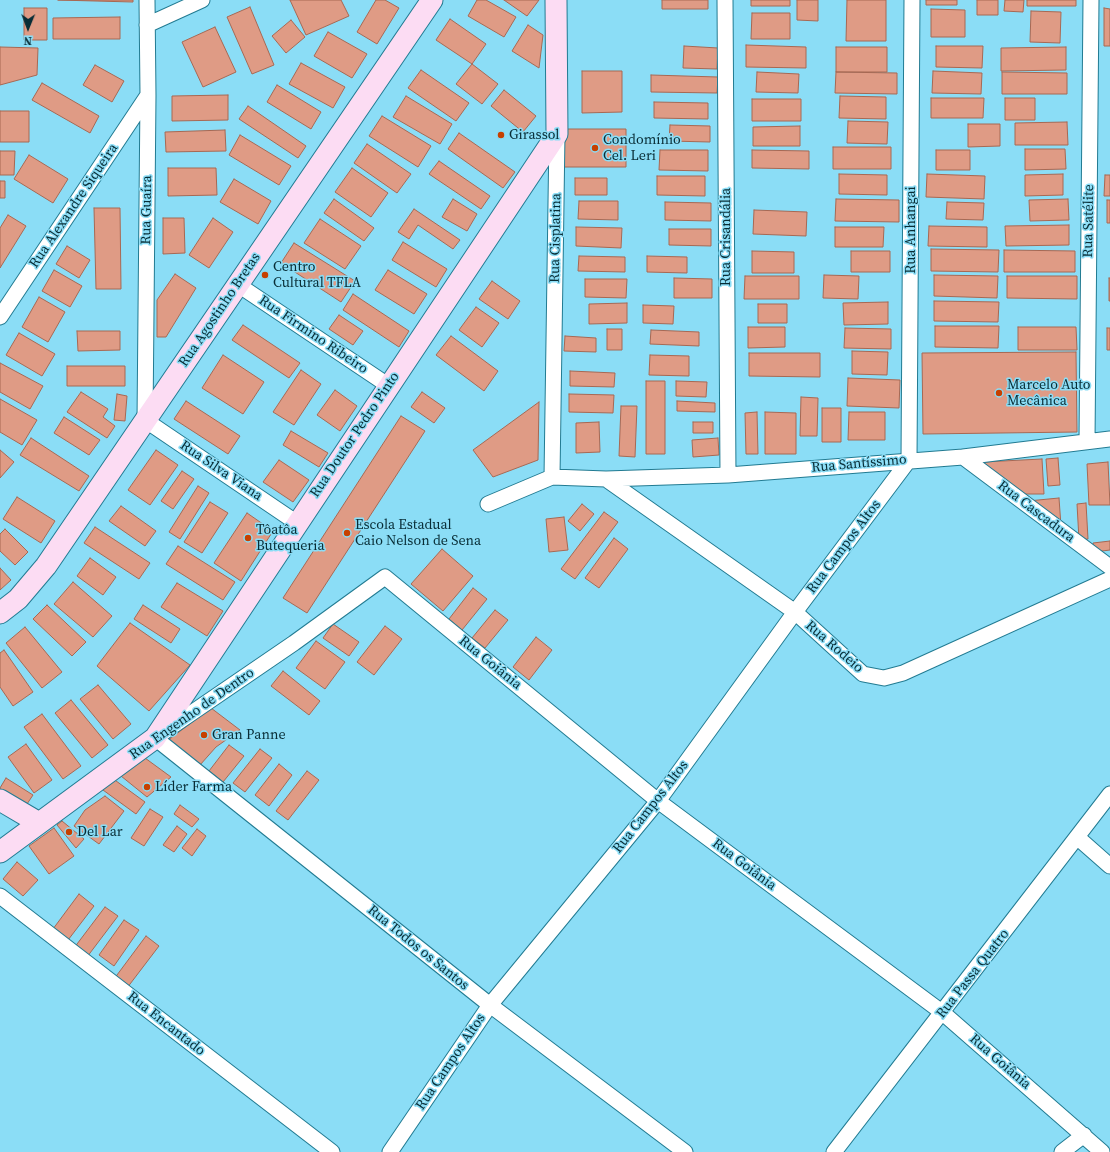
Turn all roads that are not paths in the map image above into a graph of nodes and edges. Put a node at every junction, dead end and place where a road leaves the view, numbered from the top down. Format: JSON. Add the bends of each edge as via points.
{"nodes":[{"id":1,"x":147,"y":0,"type":"edge"},
{"id":2,"x":202,"y":0,"type":"edge"},
{"id":3,"x":432,"y":0,"type":"edge"},
{"id":4,"x":556,"y":0,"type":"edge"},
{"id":5,"x":725,"y":0,"type":"edge"},
{"id":6,"x":912,"y":0,"type":"edge"},
{"id":7,"x":1091,"y":0,"type":"edge"},
{"id":8,"x":147,"y":26,"type":"junction"},
{"id":9,"x":148,"y":94,"type":"junction"},
{"id":10,"x":557,"y":134,"type":"junction"},
{"id":11,"x":237,"y":284,"type":"junction"},
{"id":12,"x":0,"y":317,"type":"edge"},
{"id":13,"x":389,"y":386,"type":"junction"},
{"id":14,"x":145,"y":420,"type":"junction"},
{"id":15,"x":1110,"y":439,"type":"edge"},
{"id":16,"x":1087,"y":441,"type":"junction"},
{"id":17,"x":963,"y":457,"type":"junction"},
{"id":18,"x":910,"y":460,"type":"junction"},
{"id":19,"x":728,"y":474,"type":"junction"},
{"id":20,"x":552,"y":476,"type":"junction"},
{"id":21,"x":606,"y":479,"type":"junction"},
{"id":22,"x":488,"y":504,"type":"dead end"},
{"id":23,"x":296,"y":523,"type":"junction"},
{"id":24,"x":1110,"y":567,"type":"edge"},
{"id":25,"x":386,"y":577,"type":"joint"},
{"id":26,"x":1110,"y":579,"type":"edge"},
{"id":27,"x":795,"y":612,"type":"junction"},
{"id":28,"x":0,"y":613,"type":"edge"},
{"id":29,"x":155,"y":738,"type":"junction"},
{"id":30,"x":1110,"y":794,"type":"edge"},
{"id":31,"x":0,"y":800,"type":"edge"},
{"id":32,"x":658,"y":801,"type":"junction"},
{"id":33,"x":39,"y":823,"type":"junction"},
{"id":34,"x":1077,"y":837,"type":"junction"},
{"id":35,"x":0,"y":852,"type":"edge"},
{"id":36,"x":1110,"y":866,"type":"edge"},
{"id":37,"x":0,"y":896,"type":"edge"},
{"id":38,"x":490,"y":1006,"type":"junction"},
{"id":39,"x":943,"y":1012,"type":"junction"},
{"id":40,"x":1084,"y":1135,"type":"junction"},
{"id":41,"x":332,"y":1152,"type":"edge"},
{"id":42,"x":390,"y":1152,"type":"edge"},
{"id":43,"x":685,"y":1152,"type":"edge"},
{"id":44,"x":834,"y":1152,"type":"edge"},
{"id":45,"x":1062,"y":1152,"type":"edge"},
{"id":46,"x":1102,"y":1152,"type":"edge"}],
"edges":[{"from":1,"to":8,"type":"street","name":"Rua Guaíra"},
{"from":2,"to":8,"type":"street"},
{"from":3,"to":11,"type":"street","name":"Rua Agostinho Bretas"},
{"from":4,"to":10,"type":"street","name":"Rua Cisplatina"},
{"from":5,"to":19,"type":"street","name":"Rua Crisandália"},
{"from":6,"to":18,"type":"street","name":"Rua Anhangai"},
{"from":7,"to":16,"type":"street","name":"Rua Satélite"},
{"from":8,"to":9,"type":"street","name":"Rua Guaíra"},
{"from":9,"to":12,"type":"street","name":"Rua Alexandre Siqueira"},
{"from":9,"to":14,"type":"street","name":"Rua Guaíra"},
{"from":10,"to":13,"type":"street","name":"Rua Doutor Pedro Pinto"},
{"from":10,"to":20,"type":"street","name":"Rua Cisplatina"},
{"from":11,"to":13,"type":"street","name":"Rua Firmino Ribeiro"},
{"from":11,"to":14,"type":"street","name":"Rua Agostinho Bretas"},
{"from":13,"to":23,"type":"street","name":"Rua Doutor Pedro Pinto"},
{"from":14,"to":23,"type":"street","name":"Rua Silva Viana"},
{"from":14,"to":28,"type":"street","name":"Rua Agostinho Bretas","via":[[46,566],[18,599]]},
{"from":15,"to":16,"type":"street","name":"Rua Santíssimo"},
{"from":16,"to":17,"type":"street","name":"Rua Santíssimo"},
{"from":17,"to":18,"type":"street","name":"Rua Santíssimo"},
{"from":17,"to":24,"type":"street","name":"Rua Cascadura"},
{"from":18,"to":19,"type":"street","name":"Rua Santíssimo"},
{"from":18,"to":27,"type":"street","name":"Rua Campos Altos"},
{"from":19,"to":21,"type":"street","name":"Rua Santíssimo"},
{"from":20,"to":21,"type":"street"},
{"from":20,"to":22,"type":"street"},
{"from":21,"to":27,"type":"street","name":"Rua Rodeio"},
{"from":23,"to":29,"type":"street","name":"Rua Doutor Pedro Pinto"},
{"from":25,"to":29,"type":"street","name":"Rua Engenho de Dentro"},
{"from":25,"to":32,"type":"street","name":"Rua Goiânia"},
{"from":26,"to":27,"type":"street","name":"Rua Rodeio","via":[[903,673],[884,678],[863,674]]},
{"from":27,"to":32,"type":"street","name":"Rua Campos Altos"},
{"from":29,"to":33,"type":"street","name":"Rua Engenho de Dentro"},
{"from":29,"to":38,"type":"street","name":"Rua Todos os Santos"},
{"from":30,"to":34,"type":"street","name":"Rua Passa Quatro"},
{"from":31,"to":33,"type":"street"},
{"from":32,"to":38,"type":"street","name":"Rua Campos Altos"},
{"from":32,"to":39,"type":"street","name":"Rua Goiânia"},
{"from":33,"to":35,"type":"street","name":"Rua Engenho de Dentro"},
{"from":34,"to":36,"type":"street"},
{"from":34,"to":39,"type":"street","name":"Rua Passa Quatro"},
{"from":37,"to":41,"type":"street","name":"Rua Encantado"},
{"from":38,"to":42,"type":"street","name":"Rua Campos Altos"},
{"from":38,"to":43,"type":"street","name":"Rua Todos os Santos"},
{"from":39,"to":40,"type":"street","name":"Rua Goiânia"},
{"from":39,"to":44,"type":"street","name":"Rua Passa Quatro"},
{"from":40,"to":45,"type":"street"},
{"from":40,"to":46,"type":"street","name":"Rua Goiânia"}]}
